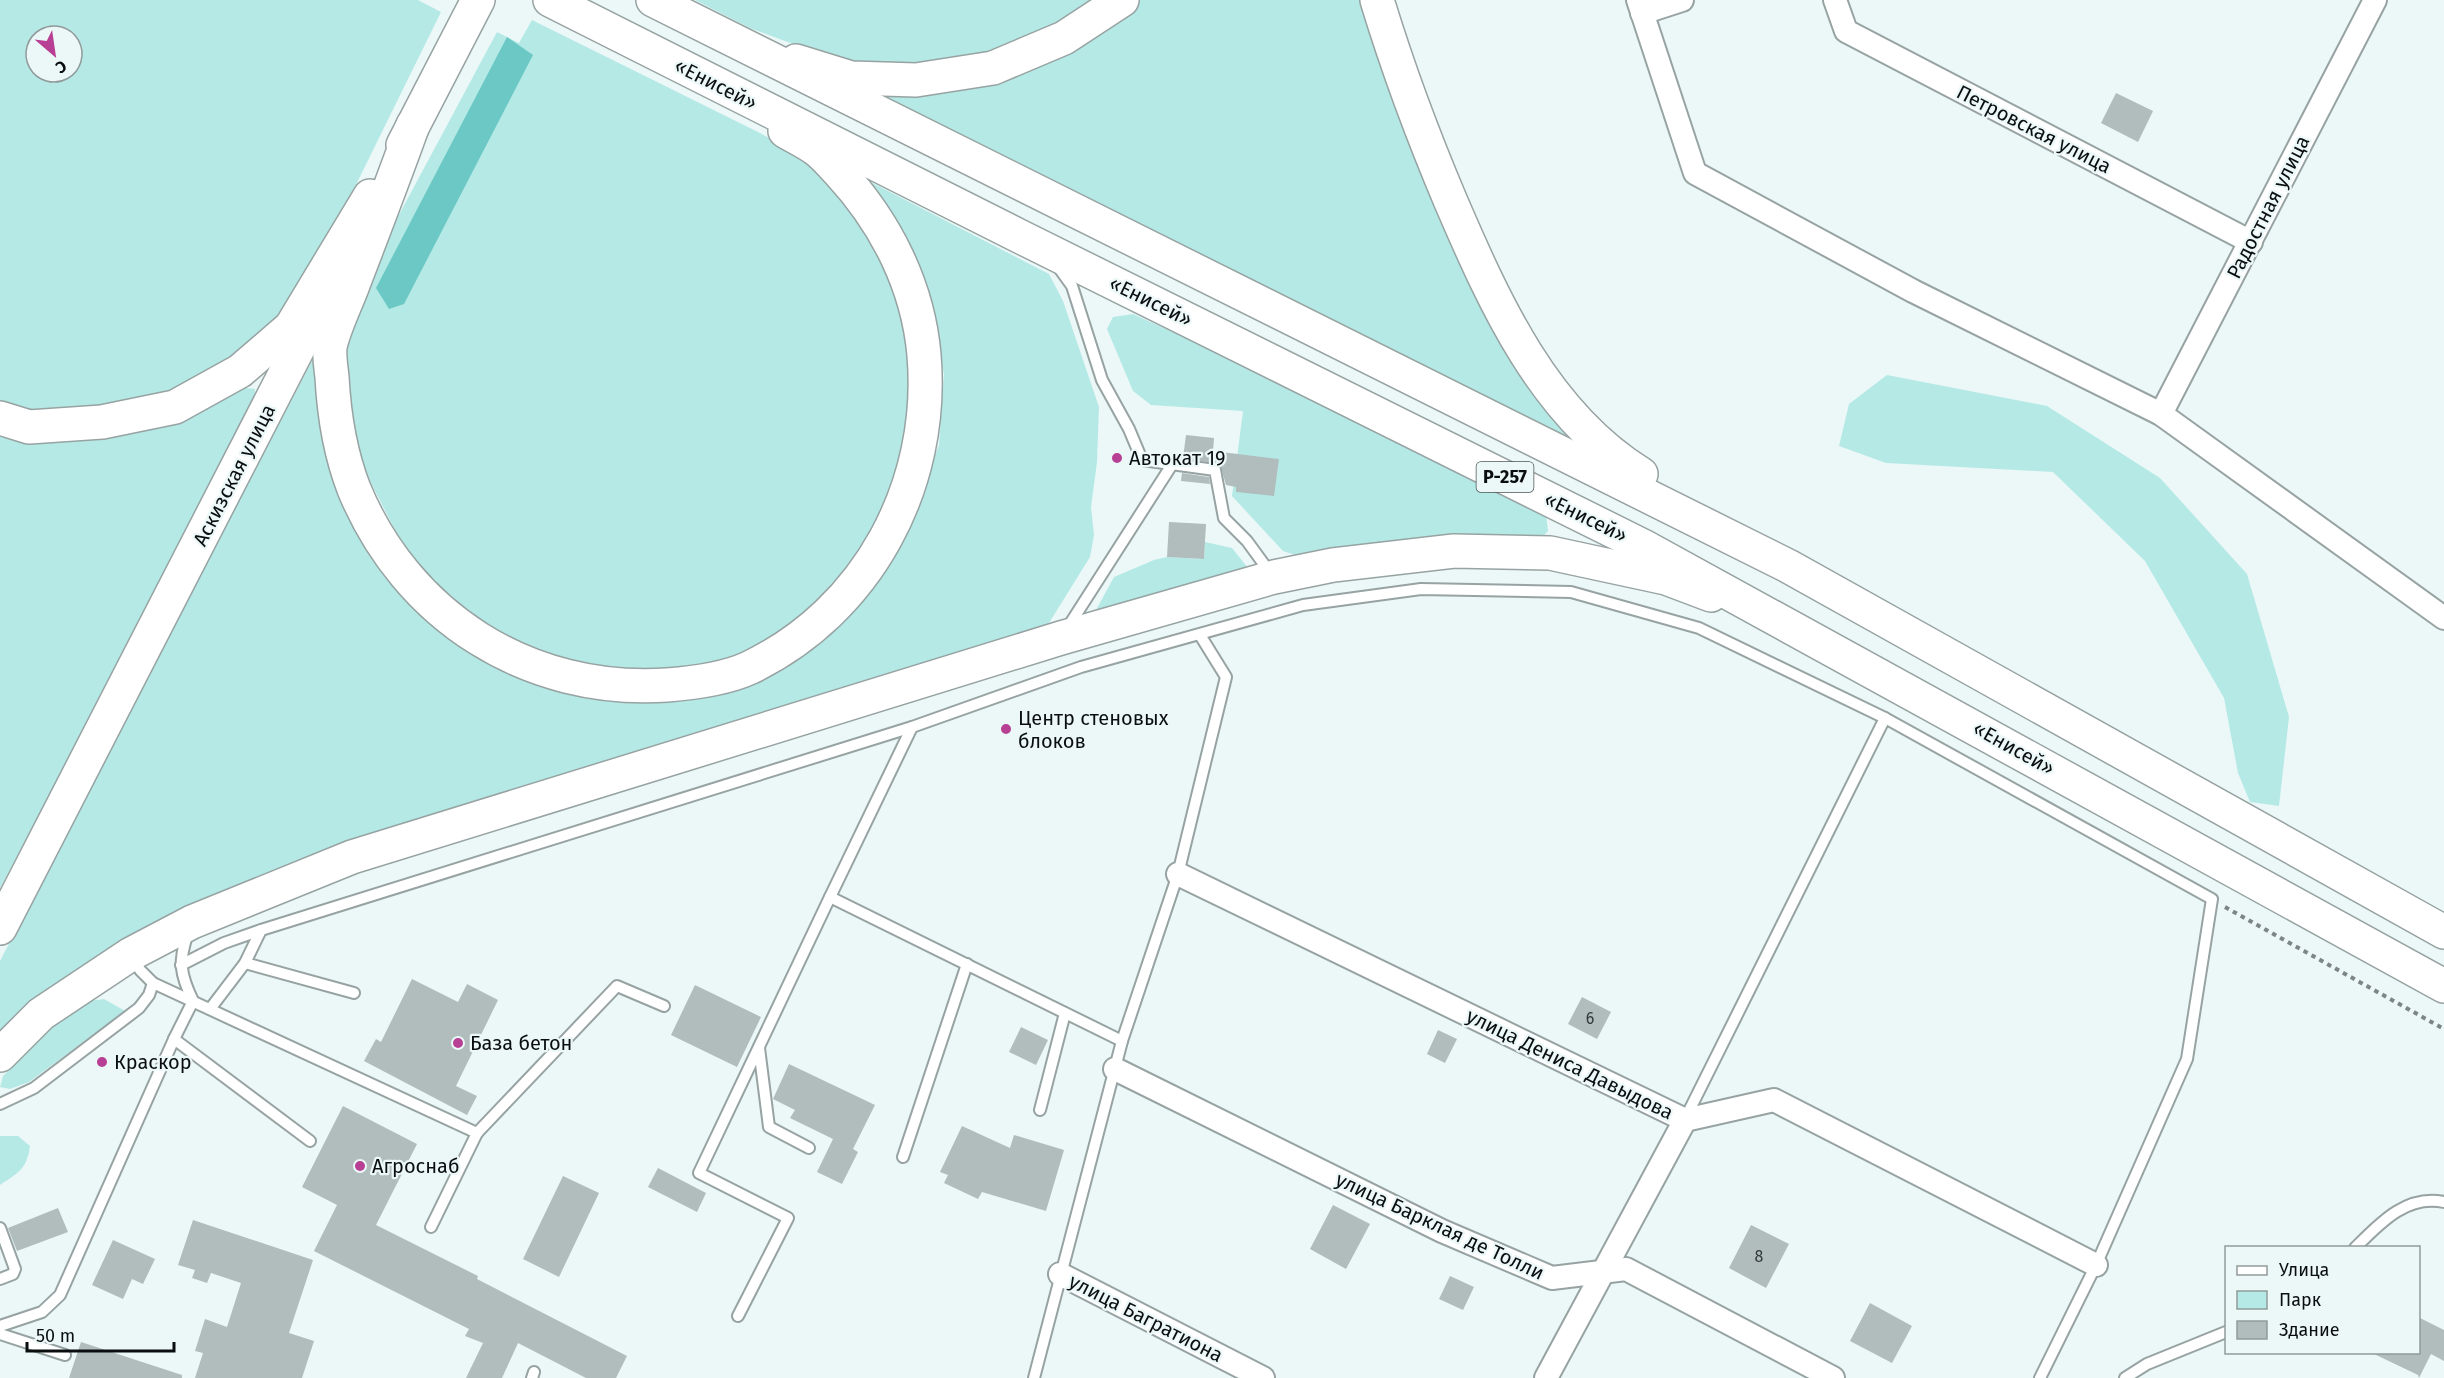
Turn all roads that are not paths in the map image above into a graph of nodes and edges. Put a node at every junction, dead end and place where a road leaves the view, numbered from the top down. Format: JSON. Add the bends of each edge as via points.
{"nodes":[{"id":1,"x":550,"y":0,"type":"edge"},
{"id":2,"x":653,"y":0,"type":"edge"},
{"id":3,"x":1122,"y":0,"type":"edge"},
{"id":4,"x":1377,"y":0,"type":"edge"},
{"id":5,"x":1683,"y":0,"type":"edge"},
{"id":6,"x":1836,"y":0,"type":"edge"},
{"id":7,"x":2375,"y":0,"type":"edge"},
{"id":8,"x":1640,"y":6,"type":"edge"},
{"id":9,"x":472,"y":11,"type":"edge"},
{"id":10,"x":743,"y":45,"type":"junction"},
{"id":11,"x":649,"y":51,"type":"junction"},
{"id":12,"x":413,"y":125,"type":"junction"},
{"id":13,"x":1019,"y":236,"type":"junction"},
{"id":14,"x":2251,"y":242,"type":"junction"},
{"id":15,"x":2161,"y":414,"type":"junction"},
{"id":16,"x":0,"y":418,"type":"edge"},
{"id":17,"x":1173,"y":463,"type":"junction"},
{"id":18,"x":1788,"y":566,"type":"junction"},
{"id":19,"x":1274,"y":577,"type":"junction"},
{"id":20,"x":2444,"y":618,"type":"edge"},
{"id":21,"x":1786,"y":622,"type":"junction"},
{"id":22,"x":1200,"y":635,"type":"junction"},
{"id":23,"x":1060,"y":639,"type":"junction"},
{"id":24,"x":1885,"y":718,"type":"junction"},
{"id":25,"x":912,"y":727,"type":"junction"},
{"id":26,"x":1178,"y":873,"type":"junction"},
{"id":27,"x":830,"y":897,"type":"junction"},
{"id":28,"x":192,"y":922,"type":"junction"},
{"id":29,"x":0,"y":928,"type":"edge"},
{"id":30,"x":261,"y":930,"type":"junction"},
{"id":31,"x":2444,"y":932,"type":"edge"},
{"id":32,"x":131,"y":954,"type":"junction"},
{"id":33,"x":246,"y":963,"type":"junction"},
{"id":34,"x":967,"y":964,"type":"junction"},
{"id":35,"x":181,"y":965,"type":"junction"},
{"id":36,"x":153,"y":983,"type":"junction"},
{"id":37,"x":2444,"y":986,"type":"edge"},
{"id":38,"x":354,"y":993,"type":"dead end"},
{"id":39,"x":193,"y":1001,"type":"junction"},
{"id":40,"x":664,"y":1006,"type":"dead end"},
{"id":41,"x":210,"y":1009,"type":"junction"},
{"id":42,"x":1065,"y":1013,"type":"junction"},
{"id":43,"x":174,"y":1039,"type":"junction"},
{"id":44,"x":1122,"y":1041,"type":"junction"},
{"id":45,"x":759,"y":1048,"type":"junction"},
{"id":46,"x":0,"y":1054,"type":"edge"},
{"id":47,"x":1115,"y":1069,"type":"junction"},
{"id":48,"x":0,"y":1104,"type":"edge"},
{"id":49,"x":1040,"y":1110,"type":"dead end"},
{"id":50,"x":1685,"y":1120,"type":"junction"},
{"id":51,"x":477,"y":1133,"type":"junction"},
{"id":52,"x":310,"y":1141,"type":"dead end"},
{"id":53,"x":809,"y":1148,"type":"dead end"},
{"id":54,"x":903,"y":1157,"type":"dead end"},
{"id":55,"x":2444,"y":1202,"type":"edge"},
{"id":56,"x":431,"y":1227,"type":"dead end"},
{"id":57,"x":0,"y":1228,"type":"edge"},
{"id":58,"x":2357,"y":1246,"type":"edge"},
{"id":59,"x":2096,"y":1265,"type":"junction"},
{"id":60,"x":1602,"y":1271,"type":"junction"},
{"id":61,"x":1060,"y":1274,"type":"junction"},
{"id":62,"x":0,"y":1279,"type":"edge"},
{"id":63,"x":738,"y":1316,"type":"dead end"},
{"id":64,"x":0,"y":1326,"type":"edge"},
{"id":65,"x":2225,"y":1332,"type":"edge"},
{"id":66,"x":0,"y":1334,"type":"edge"},
{"id":67,"x":65,"y":1355,"type":"dead end"},
{"id":68,"x":1034,"y":1378,"type":"edge"},
{"id":69,"x":1263,"y":1378,"type":"edge"},
{"id":70,"x":1546,"y":1378,"type":"edge"},
{"id":71,"x":1833,"y":1378,"type":"edge"},
{"id":72,"x":2040,"y":1378,"type":"edge"},
{"id":73,"x":2125,"y":1378,"type":"edge"}],
"edges":[{"from":1,"to":11,"type":"main road","name":"«Енисей»","number":"Р-257"},
{"from":2,"to":10,"type":"main road","number":"Р-257"},
{"from":3,"to":10,"type":"main road","via":[[1064,38],[993,68],[916,80],[851,78]]},
{"from":4,"to":18,"type":"main road","via":[[1393,54],[1437,166],[1483,277],[1522,350],[1571,415],[1615,458]]},
{"from":5,"to":8,"type":"street"},
{"from":6,"to":14,"type":"street","name":"Петровская улица","via":[[1846,31]]},
{"from":7,"to":14,"type":"street","name":"Радостная улица"},
{"from":8,"to":15,"type":"street","via":[[1695,173],[1913,291]]},
{"from":9,"to":12,"type":"main road","name":"Аскизская улица"},
{"from":10,"to":18,"type":"main road","number":"Р-257"},
{"from":11,"to":12,"type":"main road","via":[[818,151],[851,186],[888,237],[909,284],[922,333],[926,383],[922,434],[910,484],[891,531],[863,574],[830,612],[790,644],[746,670],[692,683],[637,687],[581,681],[528,665],[478,640],[434,607],[397,566],[367,519],[346,468],[334,413],[330,348]]},
{"from":11,"to":13,"type":"main road","name":"«Енисей»","number":"Р-257"},
{"from":12,"to":16,"type":"main road","via":[[291,327],[240,371],[176,407],[102,422],[29,427]]},
{"from":12,"to":29,"type":"main road","name":"Аскизская улица"},
{"from":13,"to":17,"type":"lane","via":[[1058,267],[1072,286],[1102,380],[1142,460]]},
{"from":13,"to":21,"type":"main road","name":"«Енисей»","number":"Р-257","via":[[1643,546]]},
{"from":14,"to":15,"type":"street","name":"Радостная улица"},
{"from":15,"to":20,"type":"street"},
{"from":17,"to":19,"type":"lane","via":[[1215,470],[1224,518]]},
{"from":17,"to":23,"type":"lane"},
{"from":18,"to":31,"type":"main road","number":"Р-257"},
{"from":19,"to":21,"type":"main road","via":[[1333,565],[1454,551],[1550,553],[1666,578]]},
{"from":19,"to":23,"type":"main road"},
{"from":21,"to":37,"type":"main road","name":"«Енисей»","number":"Р-257"},
{"from":22,"to":24,"type":"lane","via":[[1303,605],[1421,590],[1571,592],[1699,628]]},
{"from":22,"to":25,"type":"lane","via":[[1081,668]]},
{"from":22,"to":26,"type":"lane","via":[[1226,677]]},
{"from":23,"to":28,"type":"main road","via":[[352,857]]},
{"from":24,"to":50,"type":"lane"},
{"from":24,"to":59,"type":"lane","via":[[2211,899],[2187,1059]]},
{"from":25,"to":27,"type":"lane"},
{"from":25,"to":30,"type":"lane"},
{"from":26,"to":44,"type":"lane"},
{"from":26,"to":50,"type":"street","name":"улица Дениса Давыдова"},
{"from":27,"to":34,"type":"lane"},
{"from":27,"to":45,"type":"lane"},
{"from":28,"to":32,"type":"main road"},
{"from":28,"to":35,"type":"lane"},
{"from":30,"to":33,"type":"lane"},
{"from":30,"to":35,"type":"lane"},
{"from":32,"to":36,"type":"lane"},
{"from":32,"to":46,"type":"main road","via":[[42,1014]]},
{"from":33,"to":38,"type":"lane"},
{"from":33,"to":41,"type":"lane"},
{"from":34,"to":42,"type":"lane"},
{"from":34,"to":54,"type":"lane"},
{"from":35,"to":39,"type":"lane","via":[[183,981]]},
{"from":36,"to":39,"type":"lane"},
{"from":36,"to":48,"type":"lane","via":[[139,1008],[34,1088]]},
{"from":39,"to":41,"type":"lane"},
{"from":39,"to":43,"type":"lane"},
{"from":40,"to":51,"type":"lane","via":[[617,986]]},
{"from":41,"to":51,"type":"lane"},
{"from":42,"to":44,"type":"lane"},
{"from":42,"to":49,"type":"lane"},
{"from":43,"to":52,"type":"lane"},
{"from":43,"to":64,"type":"lane","via":[[60,1295],[42,1312]]},
{"from":44,"to":47,"type":"lane"},
{"from":45,"to":53,"type":"lane","via":[[769,1126]]},
{"from":45,"to":63,"type":"lane","via":[[699,1173],[788,1218]]},
{"from":47,"to":60,"type":"street","name":"улица Барклая де Толли","via":[[1442,1231],[1552,1278]]},
{"from":47,"to":61,"type":"lane"},
{"from":50,"to":59,"type":"street","name":"улица Дениса Давыдова","via":[[1774,1100]]},
{"from":50,"to":60,"type":"street"},
{"from":51,"to":56,"type":"lane"},
{"from":55,"to":58,"type":"lane","via":[[2405,1205]]},
{"from":57,"to":62,"type":"lane","via":[[15,1269],[13,1274]]},
{"from":59,"to":72,"type":"lane"},
{"from":60,"to":70,"type":"street"},
{"from":60,"to":71,"type":"street","name":"улица Барклая де Толли","via":[[1626,1269]]},
{"from":61,"to":68,"type":"lane"},
{"from":61,"to":69,"type":"street","name":"улица Багратиона"},
{"from":65,"to":73,"type":"lane","via":[[2147,1364]]},
{"from":66,"to":67,"type":"lane"}]}
